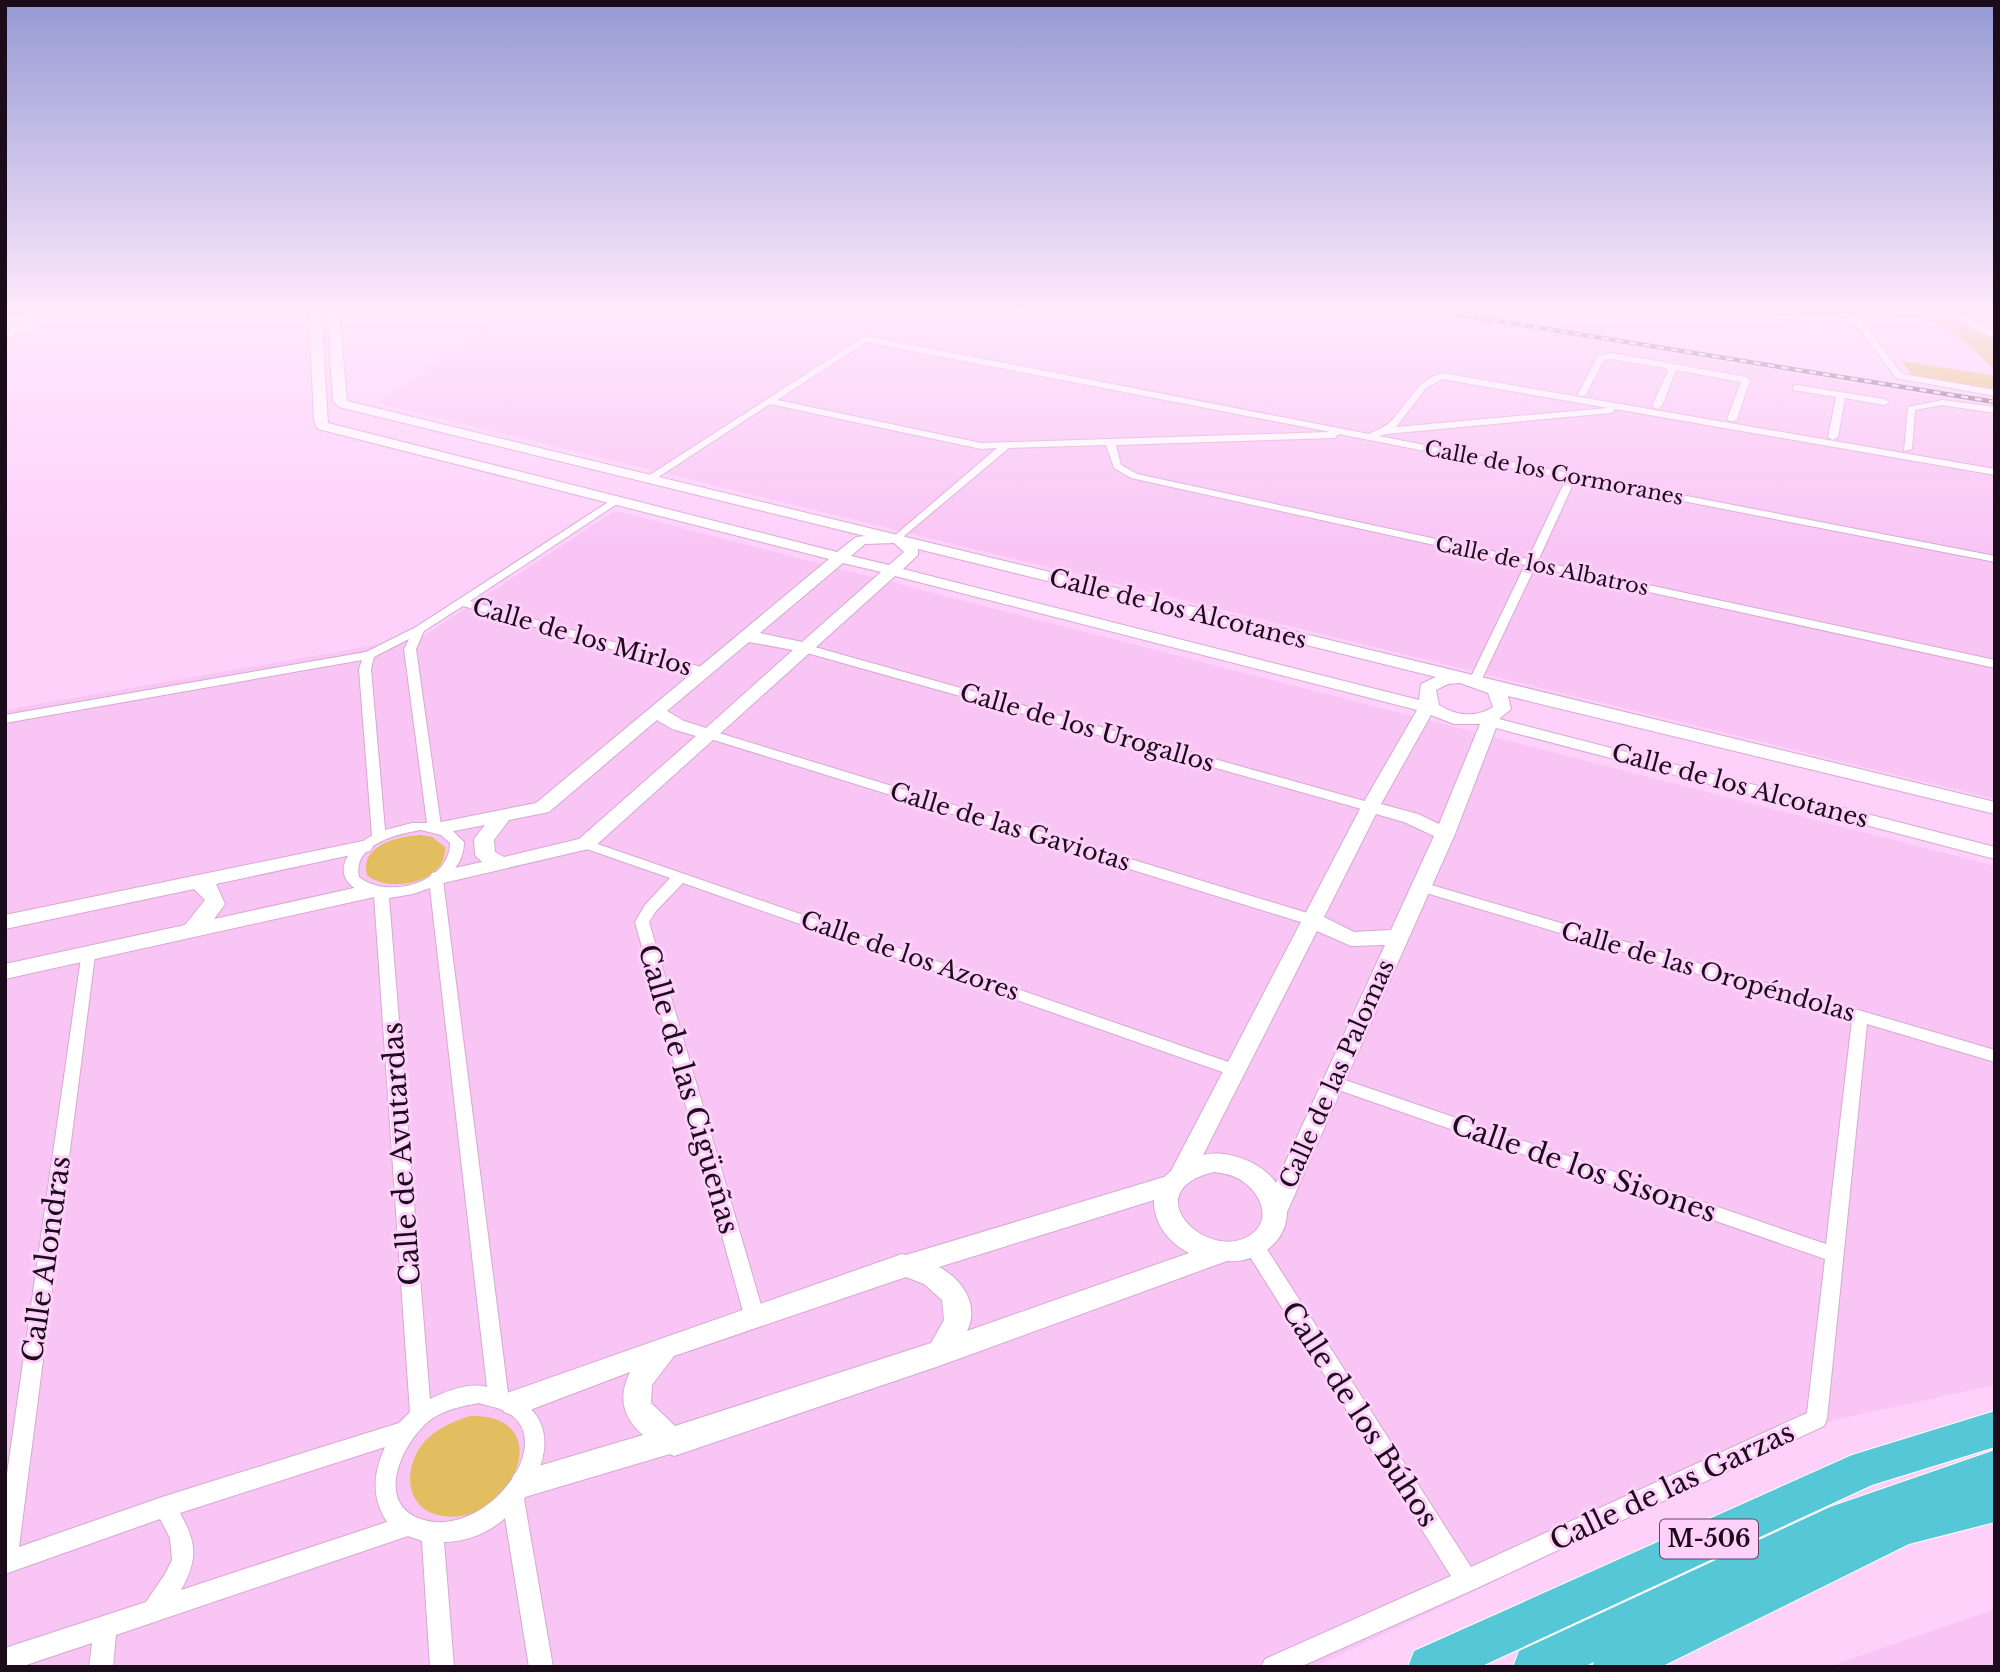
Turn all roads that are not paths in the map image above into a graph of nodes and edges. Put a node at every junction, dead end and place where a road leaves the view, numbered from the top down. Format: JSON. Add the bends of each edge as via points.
{"nodes":[{"id":1,"x":319,"y":389,"type":"edge"},
{"id":2,"x":339,"y":389,"type":"edge"},
{"id":3,"x":787,"y":389,"type":"edge"},
{"id":4,"x":1128,"y":389,"type":"edge"},
{"id":5,"x":1422,"y":389,"type":"edge"},
{"id":6,"x":1522,"y":389,"type":"edge"},
{"id":7,"x":1584,"y":389,"type":"edge"},
{"id":8,"x":1664,"y":389,"type":"edge"},
{"id":9,"x":1743,"y":389,"type":"edge"},
{"id":10,"x":1803,"y":389,"type":"edge"},
{"id":11,"x":1971,"y":389,"type":"edge"},
{"id":12,"x":1995,"y":393,"type":"edge"},
{"id":13,"x":1553,"y":394,"type":"junction"},
{"id":14,"x":1581,"y":394,"type":"dead end"},
{"id":15,"x":1841,"y":395,"type":"junction"},
{"id":16,"x":768,"y":401,"type":"junction"},
{"id":17,"x":1884,"y":402,"type":"dead end"},
{"id":18,"x":1409,"y":406,"type":"junction"},
{"id":19,"x":1657,"y":406,"type":"dead end"},
{"id":20,"x":1630,"y":408,"type":"junction"},
{"id":21,"x":1995,"y":410,"type":"edge"},
{"id":22,"x":1243,"y":411,"type":"junction"},
{"id":23,"x":1551,"y":416,"type":"junction"},
{"id":24,"x":1732,"y":419,"type":"dead end"},
{"id":25,"x":1451,"y":426,"type":"junction"},
{"id":26,"x":1334,"y":429,"type":"junction"},
{"id":27,"x":1392,"y":430,"type":"junction"},
{"id":28,"x":1358,"y":434,"type":"junction"},
{"id":29,"x":1833,"y":437,"type":"dead end"},
{"id":30,"x":1258,"y":438,"type":"junction"},
{"id":31,"x":1110,"y":442,"type":"junction"},
{"id":32,"x":1009,"y":444,"type":"junction"},
{"id":33,"x":1425,"y":447,"type":"junction"},
{"id":34,"x":1907,"y":449,"type":"dead end"},
{"id":35,"x":1995,"y":472,"type":"edge"},
{"id":36,"x":1572,"y":477,"type":"junction"},
{"id":37,"x":649,"y":479,"type":"junction"},
{"id":38,"x":616,"y":500,"type":"junction"},
{"id":39,"x":897,"y":539,"type":"junction"},
{"id":40,"x":839,"y":558,"type":"junction"},
{"id":41,"x":1995,"y":559,"type":"edge"},
{"id":42,"x":1529,"y":563,"type":"junction"},
{"id":43,"x":892,"y":571,"type":"junction"},
{"id":44,"x":461,"y":602,"type":"junction"},
{"id":45,"x":420,"y":629,"type":"junction"},
{"id":46,"x":745,"y":637,"type":"junction"},
{"id":47,"x":804,"y":648,"type":"junction"},
{"id":48,"x":369,"y":655,"type":"junction"},
{"id":49,"x":1995,"y":664,"type":"edge"},
{"id":50,"x":704,"y":672,"type":"junction"},
{"id":51,"x":1474,"y":682,"type":"junction"},
{"id":52,"x":1430,"y":707,"type":"junction"},
{"id":53,"x":656,"y":712,"type":"junction"},
{"id":54,"x":5,"y":719,"type":"edge"},
{"id":55,"x":1488,"y":719,"type":"junction"},
{"id":56,"x":709,"y":734,"type":"junction"},
{"id":57,"x":1370,"y":807,"type":"junction"},
{"id":58,"x":1995,"y":808,"type":"edge"},
{"id":59,"x":502,"y":817,"type":"junction"},
{"id":60,"x":436,"y":828,"type":"junction"},
{"id":61,"x":1446,"y":834,"type":"junction"},
{"id":62,"x":371,"y":841,"type":"junction"},
{"id":63,"x":586,"y":844,"type":"junction"},
{"id":64,"x":1995,"y":853,"type":"edge"},
{"id":65,"x":503,"y":864,"type":"junction"},
{"id":66,"x":681,"y":876,"type":"junction"},
{"id":67,"x":438,"y":879,"type":"junction"},
{"id":68,"x":197,"y":882,"type":"junction"},
{"id":69,"x":1421,"y":887,"type":"junction"},
{"id":70,"x":377,"y":892,"type":"junction"},
{"id":71,"x":1312,"y":920,"type":"junction"},
{"id":72,"x":5,"y":922,"type":"edge"},
{"id":73,"x":191,"y":931,"type":"junction"},
{"id":74,"x":1398,"y":937,"type":"junction"},
{"id":75,"x":87,"y":955,"type":"junction"},
{"id":76,"x":5,"y":972,"type":"edge"},
{"id":77,"x":1860,"y":1017,"type":"junction"},
{"id":78,"x":1995,"y":1056,"type":"edge"},
{"id":79,"x":1234,"y":1070,"type":"junction"},
{"id":80,"x":1333,"y":1082,"type":"junction"},
{"id":81,"x":1176,"y":1178,"type":"junction"},
{"id":82,"x":1276,"y":1210,"type":"junction"},
{"id":83,"x":1254,"y":1246,"type":"junction"},
{"id":84,"x":1222,"y":1252,"type":"junction"},
{"id":85,"x":1836,"y":1255,"type":"junction"},
{"id":86,"x":902,"y":1265,"type":"junction"},
{"id":87,"x":754,"y":1315,"type":"junction"},
{"id":88,"x":668,"y":1344,"type":"junction"},
{"id":89,"x":939,"y":1354,"type":"junction"},
{"id":90,"x":506,"y":1399,"type":"junction"},
{"id":91,"x":413,"y":1423,"type":"junction"},
{"id":92,"x":1995,"y":1429,"type":"edge"},
{"id":93,"x":674,"y":1442,"type":"junction"},
{"id":94,"x":1995,"y":1469,"type":"edge"},
{"id":95,"x":519,"y":1491,"type":"junction"},
{"id":96,"x":1995,"y":1502,"type":"edge"},
{"id":97,"x":165,"y":1507,"type":"junction"},
{"id":98,"x":407,"y":1525,"type":"junction"},
{"id":99,"x":432,"y":1533,"type":"junction"},
{"id":100,"x":5,"y":1563,"type":"edge"},
{"id":101,"x":1467,"y":1581,"type":"junction"},
{"id":102,"x":154,"y":1609,"type":"junction"},
{"id":103,"x":105,"y":1626,"type":"junction"},
{"id":104,"x":5,"y":1660,"type":"edge"},
{"id":105,"x":101,"y":1667,"type":"edge"},
{"id":106,"x":442,"y":1667,"type":"edge"},
{"id":107,"x":541,"y":1667,"type":"edge"},
{"id":108,"x":1273,"y":1667,"type":"edge"},
{"id":109,"x":1430,"y":1667,"type":"edge"},
{"id":110,"x":1535,"y":1667,"type":"edge"},
{"id":111,"x":1614,"y":1667,"type":"edge"}],
"edges":[{"from":1,"to":38,"type":"street","name":"Calle de los Alcotanes","via":[[323,426]]},
{"from":2,"to":37,"type":"street","name":"Calle de los Alcotanes","via":[[343,404]]},
{"from":3,"to":16,"type":"street","name":"Calle de los Cormoranes"},
{"from":4,"to":22,"type":"street","name":"Calle de los Cormoranes"},
{"from":5,"to":18,"type":"street"},
{"from":6,"to":13,"type":"street"},
{"from":7,"to":14,"type":"street"},
{"from":8,"to":19,"type":"street"},
{"from":9,"to":24,"type":"street"},
{"from":10,"to":15,"type":"street"},
{"from":11,"to":12,"type":"street"},
{"from":13,"to":20,"type":"street"},
{"from":13,"to":23,"type":"street","via":[[1576,405]]},
{"from":15,"to":17,"type":"street"},
{"from":15,"to":29,"type":"street"},
{"from":16,"to":32,"type":"street","via":[[981,446]]},
{"from":16,"to":37,"type":"street"},
{"from":18,"to":25,"type":"street","via":[[1415,419]]},
{"from":18,"to":27,"type":"street"},
{"from":20,"to":23,"type":"street"},
{"from":20,"to":35,"type":"street"},
{"from":21,"to":34,"type":"street","via":[[1939,401],[1916,407],[1911,410]]},
{"from":22,"to":26,"type":"street","name":"Calle de los Cormoranes"},
{"from":22,"to":30,"type":"street","via":[[1276,423],[1277,433]]},
{"from":23,"to":25,"type":"street"},
{"from":25,"to":27,"type":"street"},
{"from":26,"to":27,"type":"street"},
{"from":26,"to":28,"type":"street","name":"Calle de los Cormoranes"},
{"from":27,"to":28,"type":"street"},
{"from":27,"to":33,"type":"street"},
{"from":28,"to":30,"type":"street"},
{"from":28,"to":33,"type":"street","name":"Calle de los Cormoranes"},
{"from":30,"to":31,"type":"street"},
{"from":31,"to":32,"type":"street"},
{"from":31,"to":42,"type":"street","name":"Calle de los Albatros","via":[[1117,466],[1134,476]]},
{"from":32,"to":39,"type":"street"},
{"from":33,"to":36,"type":"street","name":"Calle de los Cormoranes"},
{"from":36,"to":41,"type":"street","name":"Calle de los Cormoranes"},
{"from":36,"to":42,"type":"street"},
{"from":37,"to":38,"type":"street","via":[[629,478],[609,486],[606,493]]},
{"from":37,"to":38,"type":"street","via":[[660,489],[652,497]]},
{"from":37,"to":39,"type":"street","name":"Calle de los Alcotanes"},
{"from":38,"to":40,"type":"street","name":"Calle de los Alcotanes"},
{"from":38,"to":44,"type":"street"},
{"from":39,"to":40,"type":"street","name":"Calle de los Alcotanes","via":[[860,540]]},
{"from":39,"to":43,"type":"street","via":[[913,552]]},
{"from":39,"to":51,"type":"street","name":"Calle de los Alcotanes"},
{"from":40,"to":43,"type":"street","name":"Calle de los Alcotanes"},
{"from":40,"to":46,"type":"street"},
{"from":42,"to":49,"type":"street","name":"Calle de los Albatros"},
{"from":42,"to":51,"type":"street"},
{"from":43,"to":47,"type":"street"},
{"from":43,"to":52,"type":"street","name":"Calle de los Alcotanes"},
{"from":44,"to":45,"type":"street"},
{"from":44,"to":50,"type":"street","name":"Calle de los Mirlos"},
{"from":45,"to":48,"type":"street"},
{"from":45,"to":60,"type":"street","via":[[410,649]]},
{"from":46,"to":47,"type":"street"},
{"from":46,"to":50,"type":"street"},
{"from":47,"to":56,"type":"street"},
{"from":47,"to":57,"type":"street","name":"Calle de los Urogallos"},
{"from":48,"to":54,"type":"street"},
{"from":48,"to":62,"type":"street","via":[[365,669]]},
{"from":50,"to":53,"type":"street"},
{"from":51,"to":52,"type":"street","via":[[1434,682],[1425,696]]},
{"from":51,"to":55,"type":"street","name":"Calle de las Palomas","via":[[1503,701],[1502,709]]},
{"from":51,"to":58,"type":"street","name":"Calle de los Alcotanes"},
{"from":52,"to":55,"type":"street","name":"Calle de los Alcotanes","via":[[1453,718]]},
{"from":52,"to":57,"type":"street"},
{"from":53,"to":56,"type":"street","via":[[678,725]]},
{"from":53,"to":59,"type":"street","via":[[542,808]]},
{"from":55,"to":61,"type":"street","name":"Calle de las Palomas"},
{"from":55,"to":64,"type":"street","name":"Calle de los Alcotanes"},
{"from":56,"to":63,"type":"street"},
{"from":56,"to":71,"type":"street","name":"Calle de las Gaviotas"},
{"from":57,"to":61,"type":"street"},
{"from":57,"to":71,"type":"street"},
{"from":59,"to":60,"type":"street"},
{"from":59,"to":65,"type":"street","via":[[484,839],[485,855]]},
{"from":60,"to":62,"type":"street","via":[[407,827]]},
{"from":60,"to":67,"type":"street","via":[[449,833],[459,849],[450,869]]},
{"from":61,"to":69,"type":"street","name":"Calle de las Palomas"},
{"from":62,"to":68,"type":"street"},
{"from":62,"to":70,"type":"street","via":[[350,868],[360,886]]},
{"from":63,"to":65,"type":"street"},
{"from":63,"to":66,"type":"street","name":"Calle de los Azores"},
{"from":65,"to":67,"type":"street"},
{"from":66,"to":79,"type":"street","name":"Calle de los Azores"},
{"from":66,"to":87,"type":"street","name":"Calle de las Cigüeñas","via":[[642,922]]},
{"from":67,"to":70,"type":"street","via":[[409,891]]},
{"from":67,"to":90,"type":"street"},
{"from":68,"to":72,"type":"street"},
{"from":68,"to":73,"type":"street","via":[[215,895],[215,904]]},
{"from":69,"to":74,"type":"street","name":"Calle de las Palomas"},
{"from":69,"to":77,"type":"street","name":"Calle de las Oropéndolas"},
{"from":70,"to":73,"type":"street"},
{"from":70,"to":91,"type":"street","name":"Calle de Avutardas"},
{"from":71,"to":74,"type":"street","name":"Calle de las Palomas","via":[[1351,939]]},
{"from":71,"to":79,"type":"street"},
{"from":73,"to":75,"type":"street"},
{"from":74,"to":80,"type":"street","name":"Calle de las Palomas"},
{"from":75,"to":76,"type":"street"},
{"from":75,"to":100,"type":"street","name":"Calle Alondras"},
{"from":77,"to":78,"type":"street","name":"Calle de las Oropéndolas"},
{"from":77,"to":85,"type":"street","name":"Calle de las Garzas"},
{"from":79,"to":81,"type":"street"},
{"from":80,"to":82,"type":"street","name":"Calle de las Palomas"},
{"from":80,"to":85,"type":"street","name":"Calle de los Sisones"},
{"from":81,"to":82,"type":"street","via":[[1197,1164],[1241,1167],[1263,1181]]},
{"from":81,"to":84,"type":"street","via":[[1166,1198],[1174,1227],[1195,1244]]},
{"from":81,"to":86,"type":"street"},
{"from":82,"to":83,"type":"street","via":[[1267,1236]]},
{"from":83,"to":84,"type":"street"},
{"from":83,"to":101,"type":"street","name":"Calle de los Búhos"},
{"from":84,"to":89,"type":"street"},
{"from":85,"to":101,"type":"street","name":"Calle de las Garzas","via":[[1817,1419]]},
{"from":86,"to":87,"type":"street"},
{"from":86,"to":89,"type":"street","via":[[933,1276],[955,1295],[958,1322]]},
{"from":87,"to":88,"type":"street"},
{"from":88,"to":90,"type":"street"},
{"from":88,"to":93,"type":"street","via":[[640,1377],[635,1401],[646,1424]]},
{"from":89,"to":93,"type":"street"},
{"from":90,"to":91,"type":"street","via":[[459,1396]]},
{"from":90,"to":95,"type":"street","via":[[528,1418],[536,1437],[534,1460]]},
{"from":91,"to":97,"type":"street"},
{"from":91,"to":98,"type":"street","via":[[391,1451],[384,1473],[385,1494],[393,1512]]},
{"from":92,"to":109,"type":"highway","number":"M-506","via":[[1866,1468]]},
{"from":93,"to":95,"type":"street"},
{"from":94,"to":110,"type":"highway","number":"M-506","via":[[1844,1521]]},
{"from":95,"to":99,"type":"street","via":[[495,1515],[475,1526]]},
{"from":95,"to":107,"type":"street"},
{"from":96,"to":111,"type":"highway","via":[[1904,1525]]},
{"from":97,"to":100,"type":"street"},
{"from":97,"to":102,"type":"street","via":[[181,1532],[185,1552],[178,1576]]},
{"from":98,"to":99,"type":"street"},
{"from":98,"to":102,"type":"street"},
{"from":99,"to":106,"type":"street"},
{"from":101,"to":108,"type":"street","name":"Calle de las Garzas"},
{"from":102,"to":103,"type":"street"},
{"from":103,"to":104,"type":"street"},
{"from":103,"to":105,"type":"street"}]}
